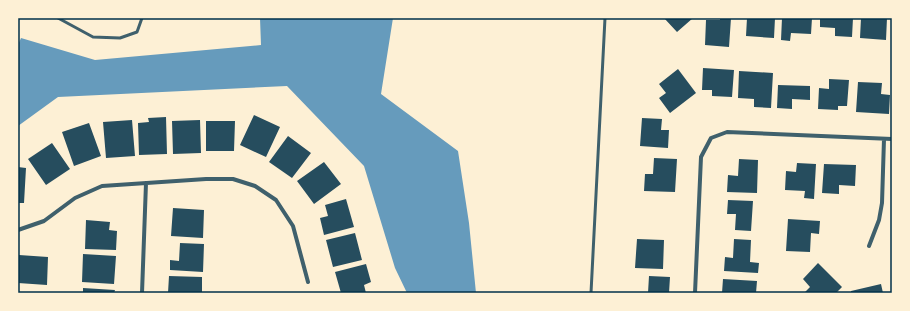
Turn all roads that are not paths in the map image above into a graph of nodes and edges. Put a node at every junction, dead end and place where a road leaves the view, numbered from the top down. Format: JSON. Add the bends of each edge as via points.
{"nodes":[{"id":1,"x":58,"y":18,"type":"edge"},
{"id":2,"x":142,"y":18,"type":"edge"},
{"id":3,"x":605,"y":18,"type":"edge"},
{"id":4,"x":884,"y":139,"type":"junction"},
{"id":5,"x":892,"y":139,"type":"edge"},
{"id":6,"x":146,"y":182,"type":"junction"},
{"id":7,"x":18,"y":230,"type":"edge"},
{"id":8,"x":868,"y":246,"type":"dead end"},
{"id":9,"x":308,"y":282,"type":"dead end"},
{"id":10,"x":142,"y":293,"type":"edge"},
{"id":11,"x":591,"y":293,"type":"edge"},
{"id":12,"x":695,"y":293,"type":"edge"}],
"edges":[{"from":1,"to":2,"type":"lane","via":[[93,37],[120,38],[137,32]]},
{"from":3,"to":11,"type":"lane"},
{"from":4,"to":5,"type":"street"},
{"from":4,"to":8,"type":"street","via":[[882,203],[879,220]]},
{"from":4,"to":12,"type":"street","via":[[727,132],[711,138],[701,156]]},
{"from":6,"to":7,"type":"street","via":[[102,186],[75,198],[44,221]]},
{"from":6,"to":9,"type":"street","via":[[233,179],[255,186],[276,200],[293,226]]},
{"from":6,"to":10,"type":"street"}]}
